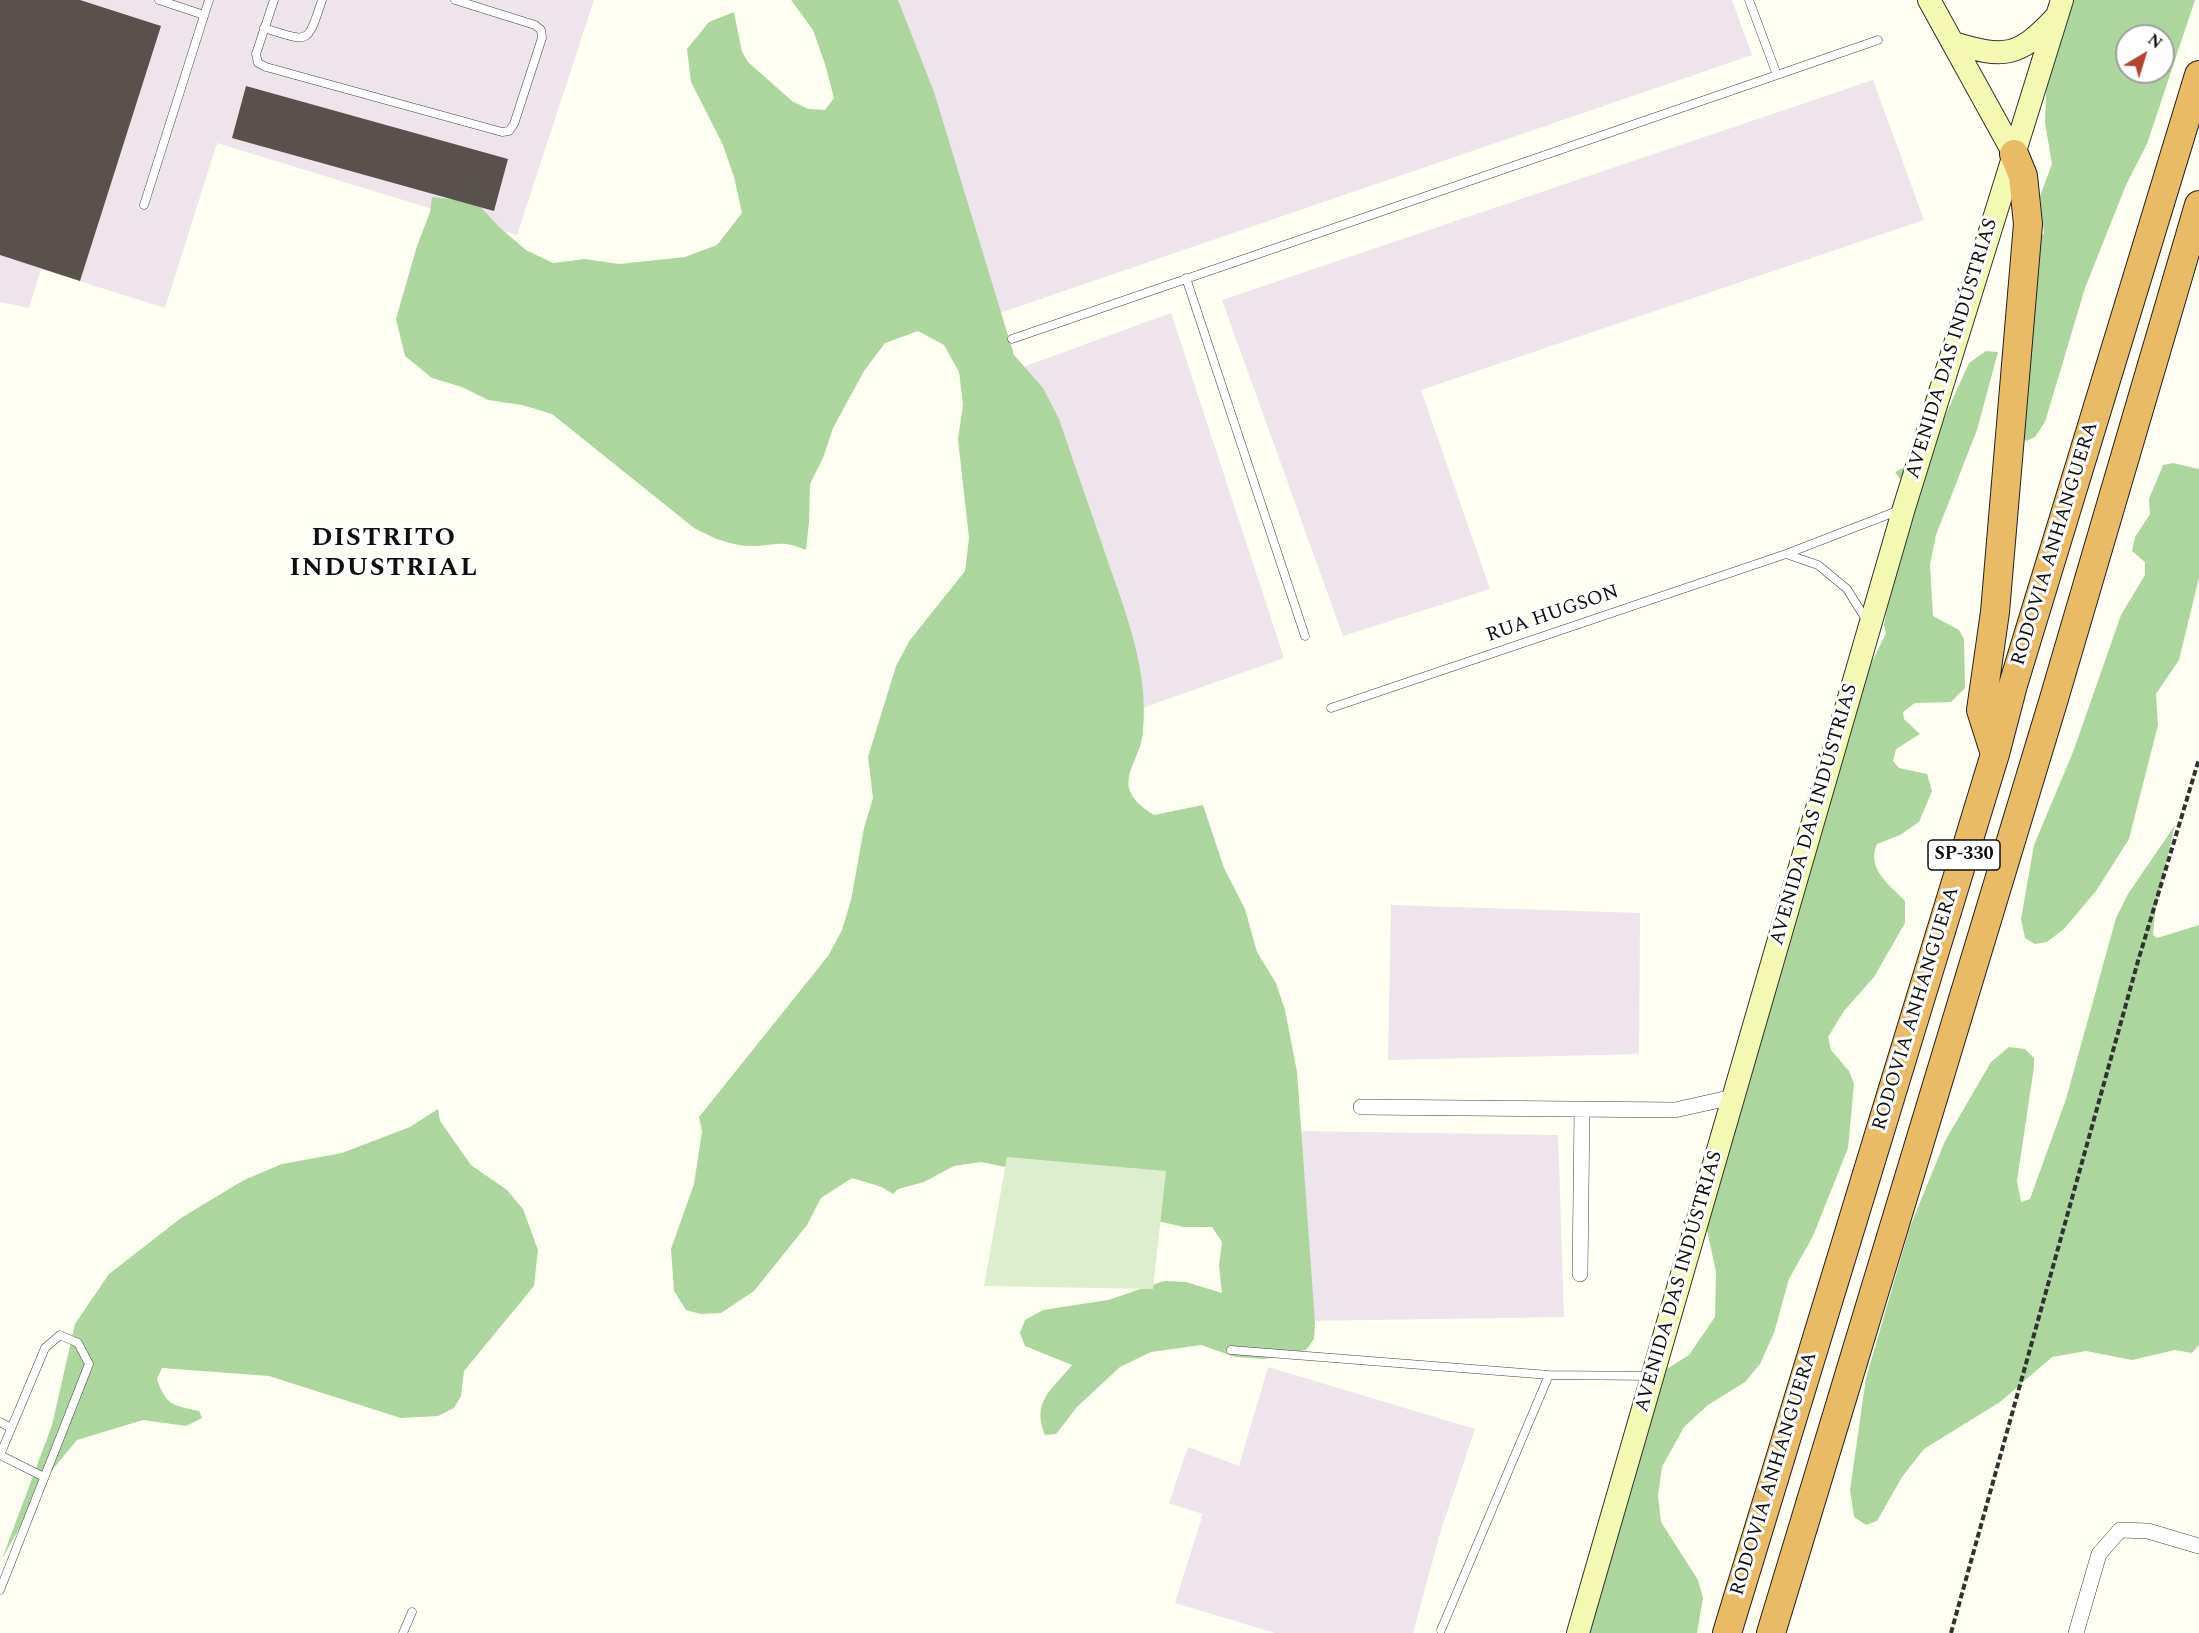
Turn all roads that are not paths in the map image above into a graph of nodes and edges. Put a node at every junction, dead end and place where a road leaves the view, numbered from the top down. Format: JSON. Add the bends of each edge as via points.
{"nodes":[{"id":1,"x":159,"y":0,"type":"edge"},
{"id":2,"x":209,"y":0,"type":"edge"},
{"id":3,"x":274,"y":0,"type":"edge"},
{"id":4,"x":322,"y":0,"type":"edge"},
{"id":5,"x":455,"y":0,"type":"edge"},
{"id":6,"x":1749,"y":0,"type":"edge"},
{"id":7,"x":1931,"y":1,"type":"edge"},
{"id":8,"x":2061,"y":7,"type":"edge"},
{"id":9,"x":204,"y":15,"type":"junction"},
{"id":10,"x":264,"y":28,"type":"junction"},
{"id":11,"x":1878,"y":40,"type":"dead end"},
{"id":12,"x":1953,"y":43,"type":"junction"},
{"id":13,"x":1778,"y":75,"type":"junction"},
{"id":14,"x":2199,"y":75,"type":"edge"},
{"id":15,"x":2014,"y":154,"type":"junction"},
{"id":16,"x":144,"y":205,"type":"dead end"},
{"id":17,"x":2199,"y":205,"type":"edge"},
{"id":18,"x":1186,"y":278,"type":"junction"},
{"id":19,"x":1012,"y":339,"type":"dead end"},
{"id":20,"x":1904,"y":508,"type":"junction"},
{"id":21,"x":1786,"y":554,"type":"junction"},
{"id":22,"x":1869,"y":625,"type":"junction"},
{"id":23,"x":1305,"y":636,"type":"dead end"},
{"id":24,"x":1331,"y":708,"type":"dead end"},
{"id":25,"x":1995,"y":754,"type":"junction"},
{"id":26,"x":1733,"y":1097,"type":"junction"},
{"id":27,"x":1361,"y":1107,"type":"dead end"},
{"id":28,"x":1582,"y":1109,"type":"junction"},
{"id":29,"x":1580,"y":1274,"type":"dead end"},
{"id":30,"x":1231,"y":1350,"type":"dead end"},
{"id":31,"x":1549,"y":1375,"type":"junction"},
{"id":32,"x":1653,"y":1376,"type":"junction"},
{"id":33,"x":0,"y":1422,"type":"edge"},
{"id":34,"x":11,"y":1428,"type":"junction"},
{"id":35,"x":0,"y":1455,"type":"edge"},
{"id":36,"x":44,"y":1477,"type":"junction"},
{"id":37,"x":2199,"y":1546,"type":"edge"},
{"id":38,"x":0,"y":1590,"type":"edge"},
{"id":39,"x":412,"y":1612,"type":"dead end"},
{"id":40,"x":1441,"y":1630,"type":"dead end"},
{"id":41,"x":403,"y":1633,"type":"edge"},
{"id":42,"x":1578,"y":1633,"type":"edge"},
{"id":43,"x":1727,"y":1633,"type":"edge"},
{"id":44,"x":1771,"y":1633,"type":"edge"},
{"id":45,"x":2076,"y":1633,"type":"edge"}],
"edges":[{"from":1,"to":9,"type":"lane"},
{"from":2,"to":9,"type":"lane"},
{"from":3,"to":10,"type":"lane"},
{"from":4,"to":10,"type":"lane","via":[[312,32],[305,37]]},
{"from":5,"to":10,"type":"lane","via":[[541,30],[542,38],[509,131],[266,67],[258,63],[256,54]]},
{"from":6,"to":13,"type":"lane"},
{"from":7,"to":12,"type":"street"},
{"from":8,"to":12,"type":"street","via":[[2039,35],[2022,48],[1995,52]]},
{"from":8,"to":15,"type":"street","name":"AVENIDA DAS INDÚSTRIAS"},
{"from":9,"to":16,"type":"lane"},
{"from":11,"to":13,"type":"lane"},
{"from":12,"to":15,"type":"street"},
{"from":13,"to":18,"type":"lane"},
{"from":14,"to":25,"type":"highway","name":"RODOVIA ANHANGUERA","number":"SP-330"},
{"from":15,"to":20,"type":"street","name":"AVENIDA DAS INDÚSTRIAS"},
{"from":15,"to":25,"type":"highway","via":[[2023,176],[2028,224],[1996,600],[1981,710]]},
{"from":17,"to":44,"type":"highway","name":"RODOVIA ANHANGUERA","number":"SP-330"},
{"from":18,"to":19,"type":"lane"},
{"from":18,"to":23,"type":"lane"},
{"from":20,"to":21,"type":"lane","name":"RUA HUGSON"},
{"from":20,"to":22,"type":"street","name":"AVENIDA DAS INDÚSTRIAS"},
{"from":21,"to":22,"type":"lane","via":[[1818,565],[1833,577],[1847,590]]},
{"from":21,"to":24,"type":"lane","name":"RUA HUGSON"},
{"from":22,"to":26,"type":"street","name":"AVENIDA DAS INDÚSTRIAS"},
{"from":25,"to":43,"type":"highway","name":"RODOVIA ANHANGUERA","number":"SP-330"},
{"from":26,"to":28,"type":"street","via":[[1676,1110]]},
{"from":26,"to":32,"type":"street","name":"AVENIDA DAS INDÚSTRIAS"},
{"from":27,"to":28,"type":"street"},
{"from":28,"to":29,"type":"street"},
{"from":30,"to":31,"type":"lane"},
{"from":31,"to":32,"type":"lane"},
{"from":31,"to":40,"type":"lane"},
{"from":32,"to":42,"type":"street","name":"AVENIDA DAS INDÚSTRIAS"},
{"from":33,"to":34,"type":"lane"},
{"from":34,"to":35,"type":"lane"},
{"from":34,"to":36,"type":"lane","via":[[45,1348],[60,1335],[78,1343],[89,1364]]},
{"from":35,"to":36,"type":"lane"},
{"from":36,"to":38,"type":"lane"},
{"from":37,"to":45,"type":"street","via":[[2148,1531],[2120,1530],[2099,1554]]},
{"from":39,"to":41,"type":"lane"}]}
